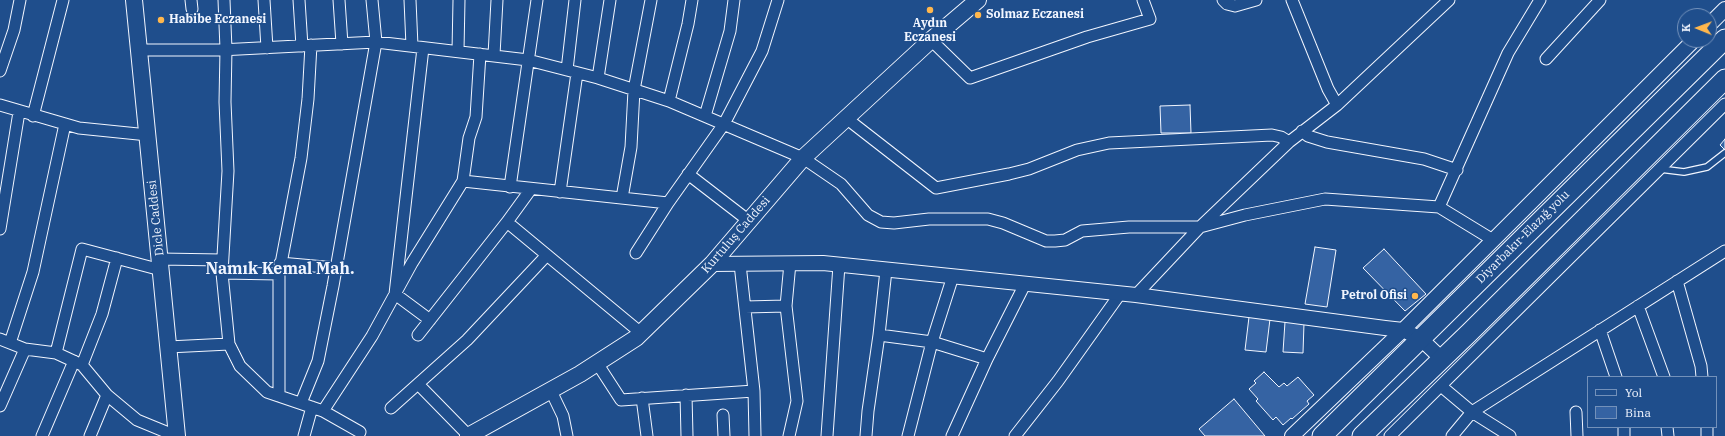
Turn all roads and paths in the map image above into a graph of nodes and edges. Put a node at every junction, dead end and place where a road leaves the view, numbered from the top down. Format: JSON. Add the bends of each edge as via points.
{"nodes":[{"id":1,"x":20,"y":0,"type":"edge"},
{"id":2,"x":63,"y":0,"type":"edge"},
{"id":3,"x":134,"y":0,"type":"edge"},
{"id":4,"x":224,"y":0,"type":"edge"},
{"id":5,"x":264,"y":0,"type":"edge"},
{"id":6,"x":299,"y":0,"type":"edge"},
{"id":7,"x":339,"y":0,"type":"edge"},
{"id":8,"x":372,"y":0,"type":"edge"},
{"id":9,"x":410,"y":0,"type":"edge"},
{"id":10,"x":458,"y":0,"type":"edge"},
{"id":11,"x":497,"y":0,"type":"edge"},
{"id":12,"x":537,"y":0,"type":"edge"},
{"id":13,"x":575,"y":0,"type":"edge"},
{"id":14,"x":610,"y":0,"type":"edge"},
{"id":15,"x":651,"y":0,"type":"edge"},
{"id":16,"x":692,"y":0,"type":"edge"},
{"id":17,"x":734,"y":0,"type":"edge"},
{"id":18,"x":778,"y":0,"type":"edge"},
{"id":19,"x":978,"y":0,"type":"edge"},
{"id":20,"x":1143,"y":0,"type":"edge"},
{"id":21,"x":1223,"y":0,"type":"edge"},
{"id":22,"x":1256,"y":0,"type":"edge"},
{"id":23,"x":1292,"y":0,"type":"edge"},
{"id":24,"x":1449,"y":0,"type":"edge"},
{"id":25,"x":1540,"y":0,"type":"edge"},
{"id":26,"x":1600,"y":0,"type":"edge"},
{"id":27,"x":1725,"y":9,"type":"edge"},
{"id":28,"x":1717,"y":17,"type":"edge"},
{"id":29,"x":1725,"y":39,"type":"edge"},
{"id":30,"x":931,"y":40,"type":"junction"},
{"id":31,"x":376,"y":42,"type":"junction"},
{"id":32,"x":342,"y":44,"type":"junction"},
{"id":33,"x":307,"y":46,"type":"junction"},
{"id":34,"x":417,"y":47,"type":"junction"},
{"id":35,"x":267,"y":48,"type":"junction"},
{"id":36,"x":1686,"y":48,"type":"edge"},
{"id":37,"x":226,"y":49,"type":"junction"},
{"id":38,"x":139,"y":50,"type":"junction"},
{"id":39,"x":458,"y":51,"type":"junction"},
{"id":40,"x":480,"y":54,"type":"junction"},
{"id":41,"x":494,"y":55,"type":"junction"},
{"id":42,"x":1546,"y":58,"type":"dead end"},
{"id":43,"x":528,"y":60,"type":"junction"},
{"id":44,"x":0,"y":71,"type":"edge"},
{"id":45,"x":572,"y":72,"type":"junction"},
{"id":46,"x":598,"y":78,"type":"junction"},
{"id":47,"x":1725,"y":79,"type":"edge"},
{"id":48,"x":634,"y":90,"type":"junction"},
{"id":49,"x":668,"y":101,"type":"junction"},
{"id":50,"x":1725,"y":104,"type":"edge"},
{"id":51,"x":0,"y":105,"type":"edge"},
{"id":52,"x":1337,"y":105,"type":"junction"},
{"id":53,"x":19,"y":112,"type":"junction"},
{"id":54,"x":32,"y":116,"type":"junction"},
{"id":55,"x":705,"y":116,"type":"junction"},
{"id":56,"x":846,"y":118,"type":"junction"},
{"id":57,"x":65,"y":124,"type":"junction"},
{"id":58,"x":724,"y":124,"type":"junction"},
{"id":59,"x":1302,"y":131,"type":"junction"},
{"id":60,"x":148,"y":135,"type":"junction"},
{"id":61,"x":1289,"y":142,"type":"junction"},
{"id":62,"x":1725,"y":153,"type":"edge"},
{"id":63,"x":803,"y":158,"type":"junction"},
{"id":64,"x":1653,"y":163,"type":"junction"},
{"id":65,"x":1456,"y":170,"type":"junction"},
{"id":66,"x":688,"y":174,"type":"junction"},
{"id":67,"x":462,"y":181,"type":"junction"},
{"id":68,"x":510,"y":187,"type":"junction"},
{"id":69,"x":531,"y":189,"type":"junction"},
{"id":70,"x":560,"y":192,"type":"junction"},
{"id":71,"x":622,"y":198,"type":"junction"},
{"id":72,"x":668,"y":203,"type":"junction"},
{"id":73,"x":1439,"y":207,"type":"junction"},
{"id":74,"x":750,"y":221,"type":"junction"},
{"id":75,"x":507,"y":222,"type":"junction"},
{"id":76,"x":1200,"y":227,"type":"junction"},
{"id":77,"x":0,"y":230,"type":"edge"},
{"id":78,"x":1493,"y":240,"type":"junction"},
{"id":79,"x":1725,"y":251,"type":"edge"},
{"id":80,"x":636,"y":253,"type":"dead end"},
{"id":81,"x":547,"y":255,"type":"junction"},
{"id":82,"x":117,"y":258,"type":"junction"},
{"id":83,"x":222,"y":260,"type":"junction"},
{"id":84,"x":790,"y":263,"type":"junction"},
{"id":85,"x":160,"y":264,"type":"junction"},
{"id":86,"x":712,"y":264,"type":"junction"},
{"id":87,"x":740,"y":264,"type":"junction"},
{"id":88,"x":839,"y":265,"type":"junction"},
{"id":89,"x":279,"y":268,"type":"junction"},
{"id":90,"x":336,"y":268,"type":"junction"},
{"id":91,"x":886,"y":270,"type":"junction"},
{"id":92,"x":222,"y":273,"type":"junction"},
{"id":93,"x":953,"y":276,"type":"junction"},
{"id":94,"x":1677,"y":281,"type":"junction"},
{"id":95,"x":1025,"y":284,"type":"junction"},
{"id":96,"x":395,"y":294,"type":"junction"},
{"id":97,"x":1120,"y":294,"type":"junction"},
{"id":98,"x":1136,"y":296,"type":"junction"},
{"id":99,"x":786,"y":306,"type":"junction"},
{"id":100,"x":1638,"y":306,"type":"junction"},
{"id":101,"x":745,"y":307,"type":"junction"},
{"id":102,"x":430,"y":320,"type":"junction"},
{"id":103,"x":1403,"y":330,"type":"junction"},
{"id":104,"x":1600,"y":330,"type":"junction"},
{"id":105,"x":641,"y":334,"type":"junction"},
{"id":106,"x":418,"y":335,"type":"dead end"},
{"id":107,"x":879,"y":335,"type":"junction"},
{"id":108,"x":1421,"y":340,"type":"junction"},
{"id":109,"x":5,"y":341,"type":"edge"},
{"id":110,"x":932,"y":342,"type":"junction"},
{"id":111,"x":229,"y":344,"type":"junction"},
{"id":112,"x":168,"y":347,"type":"junction"},
{"id":113,"x":25,"y":349,"type":"junction"},
{"id":114,"x":56,"y":353,"type":"junction"},
{"id":115,"x":987,"y":359,"type":"junction"},
{"id":116,"x":1442,"y":359,"type":"junction"},
{"id":117,"x":78,"y":363,"type":"junction"},
{"id":118,"x":597,"y":363,"type":"junction"},
{"id":119,"x":1616,"y":376,"type":"edge"},
{"id":120,"x":1664,"y":376,"type":"edge"},
{"id":121,"x":1702,"y":376,"type":"edge"},
{"id":122,"x":418,"y":384,"type":"junction"},
{"id":123,"x":1441,"y":386,"type":"junction"},
{"id":124,"x":551,"y":391,"type":"junction"},
{"id":125,"x":754,"y":391,"type":"junction"},
{"id":126,"x":107,"y":395,"type":"junction"},
{"id":127,"x":686,"y":395,"type":"junction"},
{"id":128,"x":279,"y":396,"type":"junction"},
{"id":129,"x":642,"y":398,"type":"junction"},
{"id":130,"x":306,"y":405,"type":"junction"},
{"id":131,"x":0,"y":406,"type":"edge"},
{"id":132,"x":391,"y":408,"type":"dead end"},
{"id":133,"x":323,"y":411,"type":"junction"},
{"id":134,"x":1472,"y":412,"type":"junction"},
{"id":135,"x":1576,"y":412,"type":"dead end"},
{"id":136,"x":724,"y":415,"type":"dead end"},
{"id":137,"x":360,"y":432,"type":"dead end"},
{"id":138,"x":477,"y":434,"type":"edge"},
{"id":139,"x":42,"y":436,"type":"edge"},
{"id":140,"x":90,"y":436,"type":"edge"},
{"id":141,"x":177,"y":436,"type":"edge"},
{"id":142,"x":304,"y":436,"type":"edge"},
{"id":143,"x":567,"y":436,"type":"edge"},
{"id":144,"x":647,"y":436,"type":"edge"},
{"id":145,"x":687,"y":436,"type":"edge"},
{"id":146,"x":724,"y":436,"type":"edge"},
{"id":147,"x":754,"y":436,"type":"edge"},
{"id":148,"x":789,"y":436,"type":"edge"},
{"id":149,"x":827,"y":436,"type":"edge"},
{"id":150,"x":866,"y":436,"type":"edge"},
{"id":151,"x":908,"y":436,"type":"edge"},
{"id":152,"x":952,"y":436,"type":"edge"},
{"id":153,"x":1015,"y":436,"type":"edge"},
{"id":154,"x":1292,"y":436,"type":"edge"},
{"id":155,"x":1322,"y":436,"type":"edge"},
{"id":156,"x":1362,"y":436,"type":"edge"},
{"id":157,"x":1390,"y":436,"type":"edge"},
{"id":158,"x":1452,"y":436,"type":"edge"},
{"id":159,"x":1510,"y":436,"type":"edge"},
{"id":160,"x":1577,"y":436,"type":"edge"}],
"edges":[{"from":1,"to":44,"type":"street","via":[[14,30]]},
{"from":2,"to":54,"type":"street"},
{"from":3,"to":38,"type":"main road","name":"Dicle Caddesi"},
{"from":4,"to":37,"type":"street"},
{"from":5,"to":35,"type":"street"},
{"from":6,"to":33,"type":"street"},
{"from":7,"to":32,"type":"street"},
{"from":8,"to":31,"type":"street"},
{"from":9,"to":34,"type":"street"},
{"from":10,"to":39,"type":"street"},
{"from":11,"to":41,"type":"street"},
{"from":12,"to":43,"type":"street"},
{"from":13,"to":45,"type":"street"},
{"from":14,"to":46,"type":"street"},
{"from":15,"to":48,"type":"street"},
{"from":16,"to":49,"type":"street"},
{"from":17,"to":55,"type":"street","via":[[730,31]]},
{"from":18,"to":58,"type":"street","via":[[762,52]]},
{"from":19,"to":30,"type":"main road","name":"Kurtuluş Caddesi"},
{"from":20,"to":30,"type":"street","via":[[1150,19],[1087,37],[970,78]]},
{"from":21,"to":22,"type":"street","via":[[1235,6]]},
{"from":23,"to":52,"type":"street"},
{"from":24,"to":52,"type":"street"},
{"from":25,"to":65,"type":"street","via":[[1508,53]]},
{"from":26,"to":42,"type":"street"},
{"from":27,"to":28,"type":"street"},
{"from":29,"to":108,"type":"highway","name":"Diyarbakır-Elazığ yolu"},
{"from":30,"to":56,"type":"main road","name":"Kurtuluş Caddesi"},
{"from":31,"to":32,"type":"street"},
{"from":31,"to":34,"type":"street"},
{"from":31,"to":90,"type":"street"},
{"from":32,"to":33,"type":"street"},
{"from":33,"to":35,"type":"street"},
{"from":33,"to":89,"type":"street","via":[[308,99],[302,158]]},
{"from":34,"to":39,"type":"street"},
{"from":34,"to":96,"type":"street"},
{"from":35,"to":37,"type":"street"},
{"from":36,"to":78,"type":"street"},
{"from":37,"to":38,"type":"street"},
{"from":37,"to":83,"type":"street","via":[[228,172]]},
{"from":38,"to":60,"type":"main road","name":"Dicle Caddesi"},
{"from":39,"to":40,"type":"street"},
{"from":40,"to":41,"type":"street"},
{"from":40,"to":67,"type":"street","via":[[476,117],[469,138]]},
{"from":41,"to":43,"type":"street"},
{"from":43,"to":45,"type":"street"},
{"from":43,"to":68,"type":"street"},
{"from":45,"to":46,"type":"street"},
{"from":45,"to":70,"type":"street"},
{"from":46,"to":48,"type":"street"},
{"from":47,"to":64,"type":"highway"},
{"from":48,"to":49,"type":"street"},
{"from":48,"to":71,"type":"street","via":[[630,147]]},
{"from":49,"to":55,"type":"street"},
{"from":50,"to":64,"type":"street"},
{"from":51,"to":53,"type":"street"},
{"from":52,"to":59,"type":"street"},
{"from":53,"to":54,"type":"street"},
{"from":53,"to":77,"type":"street"},
{"from":54,"to":57,"type":"street"},
{"from":55,"to":58,"type":"street"},
{"from":56,"to":61,"type":"street","via":[[936,188],[1016,172],[1077,150],[1109,143],[1272,135]]},
{"from":56,"to":63,"type":"main road","name":"Kurtuluş Caddesi"},
{"from":57,"to":60,"type":"street","via":[[79,128]]},
{"from":57,"to":109,"type":"street","via":[[32,272]]},
{"from":58,"to":63,"type":"street"},
{"from":58,"to":66,"type":"street"},
{"from":59,"to":61,"type":"street"},
{"from":59,"to":65,"type":"street","via":[[1308,136],[1327,142],[1424,158]]},
{"from":60,"to":85,"type":"main road","name":"Dicle Caddesi"},
{"from":61,"to":76,"type":"street"},
{"from":62,"to":64,"type":"lane","via":[[1708,167],[1684,172]]},
{"from":63,"to":74,"type":"main road","name":"Kurtuluş Caddesi"},
{"from":63,"to":76,"type":"street","via":[[841,184],[868,215],[881,222],[988,219],[1003,222],[1046,241],[1064,240],[1082,231],[1129,226]]},
{"from":64,"to":116,"type":"highway"},
{"from":64,"to":123,"type":"street"},
{"from":65,"to":73,"type":"street"},
{"from":66,"to":72,"type":"street"},
{"from":66,"to":74,"type":"street"},
{"from":67,"to":68,"type":"street"},
{"from":67,"to":96,"type":"street"},
{"from":68,"to":69,"type":"street"},
{"from":69,"to":70,"type":"street"},
{"from":69,"to":75,"type":"street"},
{"from":70,"to":71,"type":"street"},
{"from":71,"to":72,"type":"street"},
{"from":72,"to":80,"type":"street"},
{"from":73,"to":76,"type":"street","via":[[1325,199]]},
{"from":73,"to":78,"type":"street"},
{"from":74,"to":86,"type":"main road","name":"Kurtuluş Caddesi"},
{"from":75,"to":81,"type":"street"},
{"from":75,"to":102,"type":"street"},
{"from":76,"to":98,"type":"street"},
{"from":78,"to":103,"type":"street"},
{"from":79,"to":94,"type":"street"},
{"from":81,"to":105,"type":"street"},
{"from":81,"to":122,"type":"street","via":[[467,340]]},
{"from":82,"to":85,"type":"street"},
{"from":82,"to":114,"type":"street","via":[[82,249]]},
{"from":82,"to":117,"type":"street","via":[[102,314]]},
{"from":83,"to":85,"type":"street"},
{"from":83,"to":92,"type":"street"},
{"from":84,"to":87,"type":"street"},
{"from":84,"to":88,"type":"street"},
{"from":84,"to":99,"type":"street"},
{"from":85,"to":112,"type":"main road","name":"Dicle Caddesi"},
{"from":86,"to":87,"type":"street"},
{"from":86,"to":105,"type":"main road","name":"Kurtuluş Caddesi"},
{"from":87,"to":101,"type":"street"},
{"from":88,"to":91,"type":"street"},
{"from":88,"to":149,"type":"street"},
{"from":89,"to":90,"type":"street"},
{"from":89,"to":92,"type":"street"},
{"from":89,"to":128,"type":"street"},
{"from":90,"to":130,"type":"street","via":[[318,360]]},
{"from":91,"to":93,"type":"street"},
{"from":91,"to":107,"type":"street"},
{"from":92,"to":111,"type":"street"},
{"from":93,"to":95,"type":"street"},
{"from":93,"to":110,"type":"street"},
{"from":94,"to":100,"type":"street"},
{"from":94,"to":121,"type":"street"},
{"from":95,"to":97,"type":"street"},
{"from":95,"to":115,"type":"street"},
{"from":96,"to":102,"type":"street"},
{"from":96,"to":133,"type":"street","via":[[372,336]]},
{"from":97,"to":98,"type":"street"},
{"from":97,"to":153,"type":"street"},
{"from":98,"to":103,"type":"street"},
{"from":99,"to":101,"type":"street"},
{"from":99,"to":148,"type":"street","via":[[797,401]]},
{"from":100,"to":104,"type":"street"},
{"from":100,"to":120,"type":"street"},
{"from":101,"to":125,"type":"street"},
{"from":102,"to":106,"type":"street"},
{"from":103,"to":108,"type":"street"},
{"from":103,"to":154,"type":"street"},
{"from":104,"to":119,"type":"street"},
{"from":104,"to":134,"type":"street"},
{"from":105,"to":118,"type":"main road","name":"Kurtuluş Caddesi"},
{"from":107,"to":110,"type":"street"},
{"from":107,"to":150,"type":"street"},
{"from":108,"to":116,"type":"street"},
{"from":108,"to":155,"type":"highway","name":"Diyarbakır-Elazığ yolu"},
{"from":109,"to":113,"type":"street"},
{"from":110,"to":115,"type":"street"},
{"from":110,"to":151,"type":"street"},
{"from":111,"to":112,"type":"street"},
{"from":111,"to":128,"type":"street","via":[[240,366],[267,392]]},
{"from":112,"to":141,"type":"main road","name":"Dicle Caddesi"},
{"from":113,"to":114,"type":"street"},
{"from":113,"to":131,"type":"street"},
{"from":114,"to":117,"type":"street"},
{"from":115,"to":152,"type":"street"},
{"from":116,"to":156,"type":"highway"},
{"from":117,"to":126,"type":"street"},
{"from":117,"to":139,"type":"street"},
{"from":118,"to":124,"type":"main road","name":"Kurtuluş Caddesi"},
{"from":118,"to":129,"type":"street","via":[[621,400]]},
{"from":122,"to":132,"type":"street"},
{"from":122,"to":138,"type":"street"},
{"from":123,"to":134,"type":"street"},
{"from":123,"to":157,"type":"street"},
{"from":124,"to":138,"type":"main road","name":"Kurtuluş Caddesi"},
{"from":124,"to":143,"type":"street","via":[[563,416]]},
{"from":125,"to":127,"type":"street"},
{"from":125,"to":147,"type":"street"},
{"from":126,"to":140,"type":"street"},
{"from":126,"to":141,"type":"street","via":[[137,420]]},
{"from":127,"to":129,"type":"street"},
{"from":127,"to":145,"type":"street"},
{"from":128,"to":130,"type":"street"},
{"from":129,"to":144,"type":"street"},
{"from":130,"to":133,"type":"street"},
{"from":130,"to":142,"type":"street"},
{"from":133,"to":137,"type":"street"},
{"from":134,"to":158,"type":"street"},
{"from":134,"to":159,"type":"street"},
{"from":135,"to":160,"type":"street"},
{"from":136,"to":146,"type":"street"}]}
